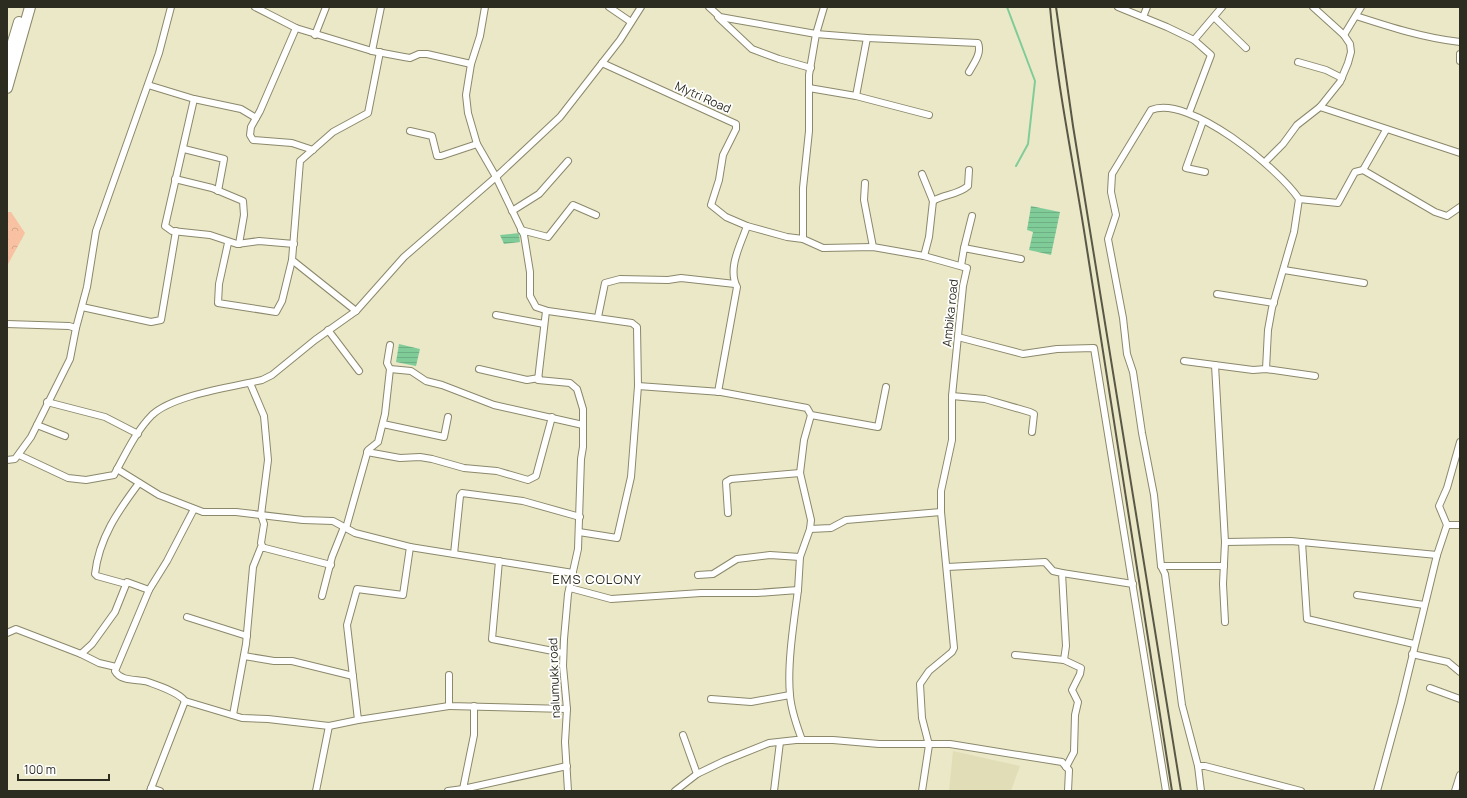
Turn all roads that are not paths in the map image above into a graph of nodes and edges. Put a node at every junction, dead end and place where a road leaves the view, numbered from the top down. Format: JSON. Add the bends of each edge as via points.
{"nodes":[{"id":1,"x":24,"y":7,"type":"edge"},
{"id":2,"x":30,"y":7,"type":"edge"},
{"id":3,"x":171,"y":7,"type":"edge"},
{"id":4,"x":255,"y":7,"type":"edge"},
{"id":5,"x":326,"y":7,"type":"edge"},
{"id":6,"x":381,"y":7,"type":"edge"},
{"id":7,"x":485,"y":7,"type":"edge"},
{"id":8,"x":609,"y":7,"type":"edge"},
{"id":9,"x":641,"y":7,"type":"edge"},
{"id":10,"x":708,"y":7,"type":"edge"},
{"id":11,"x":824,"y":7,"type":"edge"},
{"id":12,"x":1118,"y":7,"type":"edge"},
{"id":13,"x":1147,"y":7,"type":"edge"},
{"id":14,"x":1222,"y":7,"type":"edge"},
{"id":15,"x":1313,"y":7,"type":"edge"},
{"id":16,"x":1361,"y":7,"type":"edge"},
{"id":17,"x":1356,"y":16,"type":"junction"},
{"id":18,"x":1143,"y":17,"type":"junction"},
{"id":19,"x":1214,"y":17,"type":"junction"},
{"id":20,"x":631,"y":22,"type":"junction"},
{"id":21,"x":296,"y":28,"type":"junction"},
{"id":22,"x":816,"y":34,"type":"junction"},
{"id":23,"x":315,"y":35,"type":"junction"},
{"id":24,"x":1344,"y":35,"type":"junction"},
{"id":25,"x":867,"y":38,"type":"junction"},
{"id":26,"x":1194,"y":40,"type":"junction"},
{"id":27,"x":1460,"y":42,"type":"edge"},
{"id":28,"x":1246,"y":48,"type":"dead end"},
{"id":29,"x":372,"y":51,"type":"junction"},
{"id":30,"x":380,"y":52,"type":"junction"},
{"id":31,"x":1460,"y":54,"type":"edge"},
{"id":32,"x":1460,"y":61,"type":"edge"},
{"id":33,"x":7,"y":62,"type":"edge"},
{"id":34,"x":1298,"y":62,"type":"dead end"},
{"id":35,"x":602,"y":63,"type":"junction"},
{"id":36,"x":471,"y":64,"type":"junction"},
{"id":37,"x":811,"y":68,"type":"junction"},
{"id":38,"x":969,"y":72,"type":"dead end"},
{"id":39,"x":1342,"y":78,"type":"junction"},
{"id":40,"x":148,"y":84,"type":"junction"},
{"id":41,"x":7,"y":88,"type":"edge"},
{"id":42,"x":809,"y":88,"type":"junction"},
{"id":43,"x":856,"y":96,"type":"junction"},
{"id":44,"x":194,"y":99,"type":"junction"},
{"id":45,"x":1320,"y":107,"type":"junction"},
{"id":46,"x":1189,"y":113,"type":"junction"},
{"id":47,"x":929,"y":115,"type":"dead end"},
{"id":48,"x":256,"y":118,"type":"junction"},
{"id":49,"x":1203,"y":121,"type":"junction"},
{"id":50,"x":1386,"y":130,"type":"junction"},
{"id":51,"x":410,"y":131,"type":"dead end"},
{"id":52,"x":477,"y":144,"type":"junction"},
{"id":53,"x":184,"y":150,"type":"junction"},
{"id":54,"x":313,"y":150,"type":"junction"},
{"id":55,"x":1460,"y":153,"type":"edge"},
{"id":56,"x":568,"y":161,"type":"dead end"},
{"id":57,"x":1265,"y":162,"type":"junction"},
{"id":58,"x":969,"y":170,"type":"dead end"},
{"id":59,"x":1363,"y":170,"type":"junction"},
{"id":60,"x":1205,"y":172,"type":"dead end"},
{"id":61,"x":922,"y":174,"type":"dead end"},
{"id":62,"x":496,"y":177,"type":"junction"},
{"id":63,"x":175,"y":179,"type":"junction"},
{"id":64,"x":864,"y":183,"type":"dead end"},
{"id":65,"x":218,"y":191,"type":"junction"},
{"id":66,"x":1299,"y":199,"type":"junction"},
{"id":67,"x":932,"y":200,"type":"junction"},
{"id":68,"x":1460,"y":207,"type":"edge"},
{"id":69,"x":512,"y":211,"type":"junction"},
{"id":70,"x":596,"y":215,"type":"dead end"},
{"id":71,"x":972,"y":216,"type":"dead end"},
{"id":72,"x":748,"y":226,"type":"junction"},
{"id":73,"x":521,"y":230,"type":"junction"},
{"id":74,"x":176,"y":231,"type":"junction"},
{"id":75,"x":803,"y":240,"type":"junction"},
{"id":76,"x":228,"y":242,"type":"junction"},
{"id":77,"x":239,"y":244,"type":"junction"},
{"id":78,"x":294,"y":244,"type":"junction"},
{"id":79,"x":873,"y":247,"type":"junction"},
{"id":80,"x":964,"y":248,"type":"junction"},
{"id":81,"x":924,"y":256,"type":"junction"},
{"id":82,"x":1021,"y":259,"type":"dead end"},
{"id":83,"x":292,"y":260,"type":"junction"},
{"id":84,"x":961,"y":266,"type":"junction"},
{"id":85,"x":1284,"y":270,"type":"junction"},
{"id":86,"x":1364,"y":283,"type":"dead end"},
{"id":87,"x":735,"y":284,"type":"junction"},
{"id":88,"x":1217,"y":294,"type":"dead end"},
{"id":89,"x":1274,"y":303,"type":"junction"},
{"id":90,"x":82,"y":306,"type":"junction"},
{"id":91,"x":546,"y":310,"type":"junction"},
{"id":92,"x":356,"y":312,"type":"junction"},
{"id":93,"x":496,"y":315,"type":"dead end"},
{"id":94,"x":598,"y":317,"type":"junction"},
{"id":95,"x":7,"y":324,"type":"edge"},
{"id":96,"x":544,"y":324,"type":"junction"},
{"id":97,"x":76,"y":328,"type":"junction"},
{"id":98,"x":328,"y":330,"type":"junction"},
{"id":99,"x":958,"y":336,"type":"junction"},
{"id":100,"x":390,"y":345,"type":"dead end"},
{"id":101,"x":1184,"y":361,"type":"dead end"},
{"id":102,"x":1215,"y":365,"type":"junction"},
{"id":103,"x":390,"y":369,"type":"junction"},
{"id":104,"x":479,"y":369,"type":"dead end"},
{"id":105,"x":1266,"y":369,"type":"junction"},
{"id":106,"x":359,"y":371,"type":"dead end"},
{"id":107,"x":1315,"y":376,"type":"dead end"},
{"id":108,"x":538,"y":378,"type":"junction"},
{"id":109,"x":250,"y":383,"type":"junction"},
{"id":110,"x":638,"y":386,"type":"junction"},
{"id":111,"x":886,"y":387,"type":"dead end"},
{"id":112,"x":718,"y":392,"type":"junction"},
{"id":113,"x":952,"y":396,"type":"junction"},
{"id":114,"x":47,"y":402,"type":"junction"},
{"id":115,"x":810,"y":415,"type":"junction"},
{"id":116,"x":448,"y":417,"type":"dead end"},
{"id":117,"x":552,"y":417,"type":"junction"},
{"id":118,"x":383,"y":424,"type":"junction"},
{"id":119,"x":37,"y":425,"type":"junction"},
{"id":120,"x":583,"y":425,"type":"junction"},
{"id":121,"x":1032,"y":432,"type":"dead end"},
{"id":122,"x":138,"y":434,"type":"junction"},
{"id":123,"x":65,"y":436,"type":"dead end"},
{"id":124,"x":1460,"y":442,"type":"edge"},
{"id":125,"x":367,"y":452,"type":"junction"},
{"id":126,"x":19,"y":455,"type":"junction"},
{"id":127,"x":7,"y":460,"type":"edge"},
{"id":128,"x":117,"y":469,"type":"junction"},
{"id":129,"x":800,"y":473,"type":"junction"},
{"id":130,"x":139,"y":483,"type":"junction"},
{"id":131,"x":194,"y":508,"type":"junction"},
{"id":132,"x":941,"y":512,"type":"junction"},
{"id":133,"x":728,"y":513,"type":"dead end"},
{"id":134,"x":261,"y":516,"type":"junction"},
{"id":135,"x":580,"y":517,"type":"junction"},
{"id":136,"x":1447,"y":525,"type":"junction"},
{"id":137,"x":1460,"y":525,"type":"edge"},
{"id":138,"x":345,"y":528,"type":"junction"},
{"id":139,"x":810,"y":529,"type":"junction"},
{"id":140,"x":579,"y":532,"type":"junction"},
{"id":141,"x":1225,"y":542,"type":"junction"},
{"id":142,"x":1302,"y":542,"type":"junction"},
{"id":143,"x":410,"y":547,"type":"junction"},
{"id":144,"x":263,"y":548,"type":"junction"},
{"id":145,"x":454,"y":554,"type":"junction"},
{"id":146,"x":1437,"y":555,"type":"junction"},
{"id":147,"x":800,"y":557,"type":"junction"},
{"id":148,"x":499,"y":561,"type":"junction"},
{"id":149,"x":331,"y":564,"type":"junction"},
{"id":150,"x":1161,"y":566,"type":"junction"},
{"id":151,"x":1224,"y":566,"type":"junction"},
{"id":152,"x":946,"y":567,"type":"junction"},
{"id":153,"x":573,"y":573,"type":"junction"},
{"id":154,"x":1062,"y":573,"type":"junction"},
{"id":155,"x":698,"y":575,"type":"dead end"},
{"id":156,"x":126,"y":584,"type":"junction"},
{"id":157,"x":1133,"y":584,"type":"junction"},
{"id":158,"x":570,"y":588,"type":"junction"},
{"id":159,"x":149,"y":590,"type":"junction"},
{"id":160,"x":798,"y":590,"type":"junction"},
{"id":161,"x":1357,"y":595,"type":"dead end"},
{"id":162,"x":322,"y":596,"type":"dead end"},
{"id":163,"x":1424,"y":605,"type":"junction"},
{"id":164,"x":187,"y":617,"type":"dead end"},
{"id":165,"x":1225,"y":622,"type":"dead end"},
{"id":166,"x":7,"y":633,"type":"edge"},
{"id":167,"x":247,"y":636,"type":"junction"},
{"id":168,"x":1414,"y":644,"type":"junction"},
{"id":169,"x":563,"y":653,"type":"junction"},
{"id":170,"x":81,"y":654,"type":"junction"},
{"id":171,"x":1412,"y":654,"type":"junction"},
{"id":172,"x":1015,"y":655,"type":"dead end"},
{"id":173,"x":244,"y":656,"type":"junction"},
{"id":174,"x":1064,"y":660,"type":"junction"},
{"id":175,"x":116,"y":667,"type":"junction"},
{"id":176,"x":1460,"y":672,"type":"edge"},
{"id":177,"x":449,"y":675,"type":"dead end"},
{"id":178,"x":353,"y":676,"type":"junction"},
{"id":179,"x":1430,"y":688,"type":"dead end"},
{"id":180,"x":790,"y":695,"type":"junction"},
{"id":181,"x":711,"y":699,"type":"dead end"},
{"id":182,"x":1460,"y":699,"type":"edge"},
{"id":183,"x":184,"y":701,"type":"junction"},
{"id":184,"x":449,"y":706,"type":"junction"},
{"id":185,"x":474,"y":706,"type":"junction"},
{"id":186,"x":567,"y":709,"type":"junction"},
{"id":187,"x":233,"y":715,"type":"junction"},
{"id":188,"x":358,"y":720,"type":"junction"},
{"id":189,"x":329,"y":726,"type":"junction"},
{"id":190,"x":683,"y":735,"type":"dead end"},
{"id":191,"x":802,"y":740,"type":"junction"},
{"id":192,"x":780,"y":742,"type":"junction"},
{"id":193,"x":929,"y":745,"type":"junction"},
{"id":194,"x":567,"y":766,"type":"junction"},
{"id":195,"x":1198,"y":766,"type":"junction"},
{"id":196,"x":1066,"y":767,"type":"junction"},
{"id":197,"x":697,"y":774,"type":"junction"},
{"id":198,"x":1460,"y":775,"type":"edge"},
{"id":199,"x":463,"y":789,"type":"junction"},
{"id":200,"x":150,"y":790,"type":"edge"},
{"id":201,"x":160,"y":791,"type":"edge"},
{"id":202,"x":316,"y":791,"type":"edge"},
{"id":203,"x":448,"y":791,"type":"edge"},
{"id":204,"x":568,"y":791,"type":"edge"},
{"id":205,"x":675,"y":791,"type":"edge"},
{"id":206,"x":774,"y":791,"type":"edge"},
{"id":207,"x":922,"y":791,"type":"edge"},
{"id":208,"x":1068,"y":791,"type":"edge"},
{"id":209,"x":1166,"y":791,"type":"edge"},
{"id":210,"x":1201,"y":791,"type":"edge"},
{"id":211,"x":1301,"y":791,"type":"edge"},
{"id":212,"x":1377,"y":791,"type":"edge"},
{"id":213,"x":1456,"y":791,"type":"edge"}],
"edges":[{"from":1,"to":33,"type":"highway"},
{"from":2,"to":41,"type":"highway"},
{"from":3,"to":40,"type":"street"},
{"from":4,"to":21,"type":"street"},
{"from":5,"to":23,"type":"street"},
{"from":6,"to":29,"type":"street"},
{"from":7,"to":36,"type":"street","via":[[480,36]]},
{"from":8,"to":20,"type":"street"},
{"from":9,"to":20,"type":"street"},
{"from":10,"to":22,"type":"street","via":[[720,17]]},
{"from":10,"to":37,"type":"street","via":[[752,49],[779,60]]},
{"from":11,"to":22,"type":"street"},
{"from":12,"to":18,"type":"street"},
{"from":13,"to":18,"type":"street"},
{"from":14,"to":19,"type":"street"},
{"from":15,"to":24,"type":"street"},
{"from":16,"to":17,"type":"street"},
{"from":17,"to":24,"type":"street"},
{"from":17,"to":27,"type":"street","via":[[1404,32]]},
{"from":18,"to":26,"type":"street"},
{"from":19,"to":26,"type":"street"},
{"from":19,"to":28,"type":"street"},
{"from":20,"to":35,"type":"street"},
{"from":21,"to":23,"type":"street"},
{"from":21,"to":48,"type":"street"},
{"from":22,"to":25,"type":"street"},
{"from":22,"to":37,"type":"street"},
{"from":23,"to":29,"type":"street"},
{"from":24,"to":39,"type":"street","via":[[1352,52]]},
{"from":25,"to":38,"type":"street","via":[[978,43],[978,55]]},
{"from":25,"to":43,"type":"street"},
{"from":26,"to":46,"type":"street","via":[[1211,55]]},
{"from":29,"to":30,"type":"street"},
{"from":30,"to":36,"type":"street","via":[[408,58],[427,54]]},
{"from":30,"to":54,"type":"street","via":[[368,113],[333,132]]},
{"from":31,"to":32,"type":"street"},
{"from":34,"to":39,"type":"street","via":[[1326,70]]},
{"from":35,"to":62,"type":"street","via":[[560,117]]},
{"from":35,"to":72,"type":"street","name":"Mytri Road","via":[[736,124],[723,156],[711,205],[726,217]]},
{"from":36,"to":52,"type":"street","via":[[466,95]]},
{"from":37,"to":42,"type":"street"},
{"from":39,"to":45,"type":"street"},
{"from":40,"to":44,"type":"street"},
{"from":40,"to":90,"type":"street","via":[[96,231]]},
{"from":42,"to":43,"type":"street"},
{"from":42,"to":75,"type":"street"},
{"from":43,"to":47,"type":"street"},
{"from":44,"to":48,"type":"street","via":[[242,109]]},
{"from":44,"to":53,"type":"street"},
{"from":45,"to":50,"type":"street"},
{"from":45,"to":57,"type":"street","via":[[1297,125]]},
{"from":46,"to":49,"type":"street"},
{"from":46,"to":150,"type":"street","via":[[1158,107],[1151,110],[1112,174],[1111,192],[1116,215],[1108,239],[1154,495]]},
{"from":48,"to":54,"type":"street","via":[[251,127],[250,136],[253,140],[292,143]]},
{"from":49,"to":57,"type":"street","via":[[1239,142]]},
{"from":49,"to":60,"type":"street","via":[[1186,168]]},
{"from":50,"to":55,"type":"street"},
{"from":50,"to":59,"type":"street"},
{"from":51,"to":52,"type":"street","via":[[432,136],[437,156]]},
{"from":52,"to":62,"type":"street"},
{"from":53,"to":63,"type":"street"},
{"from":53,"to":65,"type":"street","via":[[224,159]]},
{"from":54,"to":78,"type":"street","via":[[300,161]]},
{"from":56,"to":69,"type":"street","via":[[539,194]]},
{"from":57,"to":66,"type":"street","via":[[1290,186]]},
{"from":58,"to":67,"type":"street","via":[[968,186],[964,190]]},
{"from":59,"to":66,"type":"street","via":[[1355,172],[1338,203]]},
{"from":59,"to":68,"type":"street","via":[[1435,212],[1447,216]]},
{"from":61,"to":67,"type":"street"},
{"from":62,"to":69,"type":"street"},
{"from":62,"to":92,"type":"street","via":[[404,257]]},
{"from":63,"to":65,"type":"street"},
{"from":63,"to":74,"type":"street","via":[[165,226]]},
{"from":64,"to":79,"type":"street","via":[[864,200]]},
{"from":65,"to":77,"type":"street","via":[[243,201],[244,215]]},
{"from":66,"to":85,"type":"street"},
{"from":67,"to":81,"type":"street","via":[[929,237]]},
{"from":69,"to":73,"type":"street"},
{"from":70,"to":73,"type":"street","via":[[573,205],[548,237]]},
{"from":71,"to":80,"type":"street"},
{"from":72,"to":75,"type":"street","name":"Mytri Road"},
{"from":72,"to":87,"type":"street","via":[[735,260]]},
{"from":73,"to":91,"type":"street","via":[[530,272],[530,296],[536,307]]},
{"from":74,"to":76,"type":"street","via":[[220,238]]},
{"from":74,"to":90,"type":"street","via":[[161,320],[151,322]]},
{"from":75,"to":79,"type":"street","name":"Ambika road","via":[[823,248]]},
{"from":76,"to":77,"type":"street"},
{"from":76,"to":83,"type":"street","via":[[219,284],[218,303],[276,312],[282,301]]},
{"from":77,"to":78,"type":"street","via":[[259,241]]},
{"from":78,"to":83,"type":"street"},
{"from":79,"to":81,"type":"street","name":"Ambika road"},
{"from":80,"to":82,"type":"street"},
{"from":80,"to":84,"type":"street"},
{"from":81,"to":84,"type":"street","name":"Ambika road"},
{"from":83,"to":92,"type":"street"},
{"from":84,"to":99,"type":"street","name":"Ambika road","via":[[967,268]]},
{"from":85,"to":86,"type":"street"},
{"from":85,"to":89,"type":"street"},
{"from":87,"to":94,"type":"street","via":[[681,278],[620,279],[605,283]]},
{"from":87,"to":112,"type":"street"},
{"from":88,"to":89,"type":"street"},
{"from":89,"to":105,"type":"street","via":[[1268,330]]},
{"from":90,"to":97,"type":"street"},
{"from":91,"to":94,"type":"street"},
{"from":91,"to":96,"type":"street"},
{"from":92,"to":98,"type":"street"},
{"from":93,"to":96,"type":"street"},
{"from":94,"to":110,"type":"street","via":[[632,323],[636,327]]},
{"from":95,"to":97,"type":"street"},
{"from":96,"to":108,"type":"street"},
{"from":97,"to":114,"type":"street","via":[[70,359]]},
{"from":98,"to":106,"type":"street"},
{"from":98,"to":109,"type":"street","via":[[272,375]]},
{"from":99,"to":113,"type":"street","name":"Ambika road"},
{"from":99,"to":157,"type":"street","via":[[1023,354],[1057,349],[1094,348]]},
{"from":100,"to":103,"type":"street","via":[[387,363]]},
{"from":101,"to":102,"type":"street"},
{"from":102,"to":105,"type":"street","via":[[1253,370]]},
{"from":102,"to":141,"type":"street"},
{"from":103,"to":117,"type":"street","via":[[411,371],[426,381],[494,405]]},
{"from":103,"to":118,"type":"street"},
{"from":104,"to":108,"type":"street","name":"nalumukk road","via":[[527,380]]},
{"from":105,"to":107,"type":"street"},
{"from":108,"to":120,"type":"street","name":"nalumukk road","via":[[570,383],[577,389],[583,409]]},
{"from":109,"to":122,"type":"street","via":[[179,399],[152,415]]},
{"from":109,"to":134,"type":"street","via":[[264,416],[268,460]]},
{"from":110,"to":112,"type":"street"},
{"from":110,"to":140,"type":"street","via":[[631,477],[617,538]]},
{"from":111,"to":115,"type":"street","via":[[878,427]]},
{"from":112,"to":115,"type":"street","via":[[807,408]]},
{"from":113,"to":121,"type":"street","via":[[985,399],[1030,412],[1035,418]]},
{"from":113,"to":132,"type":"street","name":"Ambika road","via":[[952,440],[941,492]]},
{"from":114,"to":119,"type":"street"},
{"from":114,"to":122,"type":"street","via":[[105,417]]},
{"from":115,"to":129,"type":"street"},
{"from":116,"to":118,"type":"street","via":[[444,437]]},
{"from":117,"to":120,"type":"street"},
{"from":117,"to":125,"type":"street","via":[[536,476],[528,480],[432,459],[400,458]]},
{"from":118,"to":125,"type":"street","via":[[378,442]]},
{"from":119,"to":123,"type":"street"},
{"from":119,"to":126,"type":"street"},
{"from":120,"to":135,"type":"street","name":"nalumukk road"},
{"from":122,"to":128,"type":"street"},
{"from":124,"to":136,"type":"street","via":[[1439,506]]},
{"from":125,"to":138,"type":"street"},
{"from":126,"to":127,"type":"street","via":[[12,461]]},
{"from":126,"to":128,"type":"street","via":[[68,478],[86,480],[114,475]]},
{"from":128,"to":130,"type":"street"},
{"from":129,"to":133,"type":"street","via":[[731,479],[726,482]]},
{"from":129,"to":139,"type":"street","via":[[811,520]]},
{"from":130,"to":131,"type":"street","via":[[159,495]]},
{"from":130,"to":156,"type":"street","via":[[118,510],[104,537],[95,574]]},
{"from":131,"to":134,"type":"street","via":[[203,512],[236,512]]},
{"from":131,"to":159,"type":"street"},
{"from":132,"to":139,"type":"street","via":[[846,520],[831,528]]},
{"from":132,"to":152,"type":"street","name":"Ambika road"},
{"from":134,"to":138,"type":"street","via":[[332,521]]},
{"from":134,"to":144,"type":"street","via":[[264,524],[261,543]]},
{"from":135,"to":140,"type":"street","name":"nalumukk road"},
{"from":135,"to":145,"type":"street","via":[[523,501],[462,493]]},
{"from":136,"to":137,"type":"street"},
{"from":136,"to":146,"type":"street"},
{"from":138,"to":143,"type":"street"},
{"from":138,"to":149,"type":"street","via":[[336,545]]},
{"from":139,"to":147,"type":"street"},
{"from":140,"to":153,"type":"street","name":"nalumukk road"},
{"from":141,"to":142,"type":"street"},
{"from":141,"to":151,"type":"street"},
{"from":142,"to":146,"type":"street"},
{"from":142,"to":168,"type":"street","via":[[1307,619]]},
{"from":143,"to":145,"type":"street"},
{"from":143,"to":178,"type":"street","via":[[403,594],[357,589],[347,625]]},
{"from":144,"to":149,"type":"street"},
{"from":144,"to":167,"type":"street","via":[[261,547],[253,568]]},
{"from":145,"to":148,"type":"street"},
{"from":146,"to":163,"type":"street"},
{"from":147,"to":155,"type":"street","via":[[770,555],[736,559],[713,574]]},
{"from":147,"to":160,"type":"street"},
{"from":148,"to":153,"type":"street"},
{"from":148,"to":169,"type":"street","via":[[492,638]]},
{"from":149,"to":162,"type":"street"},
{"from":150,"to":151,"type":"street"},
{"from":150,"to":195,"type":"street","via":[[1167,586],[1182,705]]},
{"from":151,"to":165,"type":"street"},
{"from":152,"to":154,"type":"street","via":[[1045,562],[1052,571]]},
{"from":152,"to":193,"type":"street","name":"Ambika road","via":[[954,648],[929,671],[920,684],[922,718]]},
{"from":153,"to":158,"type":"street","name":"nalumukk road"},
{"from":154,"to":157,"type":"street"},
{"from":154,"to":174,"type":"street","via":[[1066,646]]},
{"from":156,"to":159,"type":"street","via":[[127,582]]},
{"from":156,"to":170,"type":"street","via":[[115,612],[92,644]]},
{"from":157,"to":209,"type":"street"},
{"from":158,"to":160,"type":"street","via":[[610,599]]},
{"from":158,"to":169,"type":"street","name":"nalumukk road","via":[[565,611]]},
{"from":159,"to":175,"type":"street"},
{"from":160,"to":180,"type":"street","via":[[790,668]]},
{"from":161,"to":163,"type":"street"},
{"from":163,"to":168,"type":"street"},
{"from":164,"to":167,"type":"street"},
{"from":166,"to":170,"type":"street","via":[[16,629]]},
{"from":167,"to":173,"type":"street"},
{"from":168,"to":171,"type":"street"},
{"from":169,"to":186,"type":"street","name":"nalumukk road"},
{"from":170,"to":175,"type":"street","via":[[99,663]]},
{"from":171,"to":176,"type":"street","via":[[1448,662]]},
{"from":171,"to":212,"type":"street"},
{"from":172,"to":174,"type":"street"},
{"from":173,"to":178,"type":"street","via":[[292,661]]},
{"from":173,"to":187,"type":"street"},
{"from":174,"to":196,"type":"street","via":[[1081,668],[1072,690],[1078,702],[1074,752]]},
{"from":175,"to":183,"type":"street","via":[[116,673],[119,675],[146,682],[179,696]]},
{"from":177,"to":184,"type":"street"},
{"from":178,"to":188,"type":"street"},
{"from":179,"to":182,"type":"street"},
{"from":180,"to":181,"type":"street","via":[[751,702]]},
{"from":180,"to":191,"type":"street","via":[[794,718]]},
{"from":183,"to":187,"type":"street"},
{"from":183,"to":200,"type":"street"},
{"from":184,"to":185,"type":"street"},
{"from":184,"to":188,"type":"street"},
{"from":185,"to":186,"type":"street"},
{"from":185,"to":199,"type":"street","via":[[474,734]]},
{"from":186,"to":194,"type":"street","name":"nalumukk road"},
{"from":187,"to":189,"type":"street"},
{"from":188,"to":189,"type":"street"},
{"from":189,"to":202,"type":"street"},
{"from":190,"to":197,"type":"street"},
{"from":191,"to":192,"type":"street"},
{"from":191,"to":193,"type":"street"},
{"from":192,"to":197,"type":"street","via":[[769,743]]},
{"from":192,"to":206,"type":"street"},
{"from":193,"to":196,"type":"street","via":[[950,744],[1062,762]]},
{"from":193,"to":207,"type":"street"},
{"from":194,"to":199,"type":"street"},
{"from":194,"to":204,"type":"street","name":"nalumukk road"},
{"from":195,"to":210,"type":"street"},
{"from":195,"to":211,"type":"street","via":[[1259,778]]},
{"from":196,"to":208,"type":"street","via":[[1069,770]]},
{"from":197,"to":205,"type":"street"},
{"from":198,"to":213,"type":"street"},
{"from":199,"to":203,"type":"street"},
{"from":200,"to":201,"type":"street"}]}
